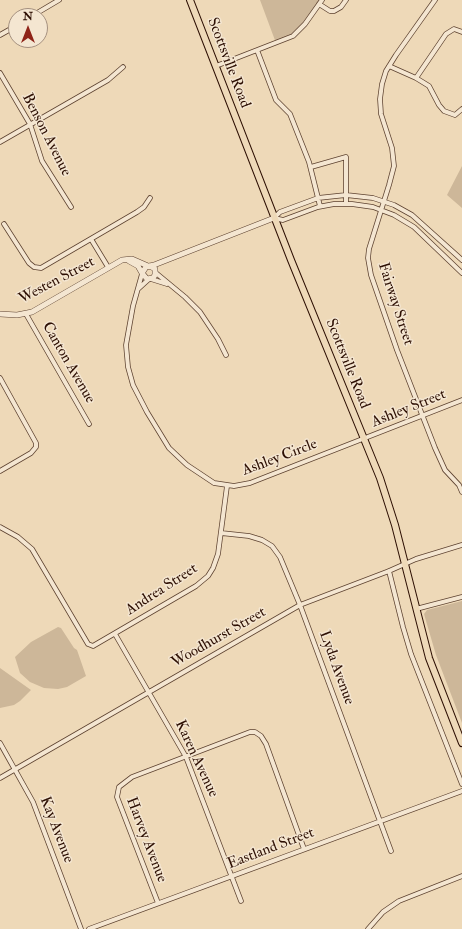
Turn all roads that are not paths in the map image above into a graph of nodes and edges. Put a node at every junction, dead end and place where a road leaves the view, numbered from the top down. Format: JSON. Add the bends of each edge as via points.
{"nodes":[{"id":1,"x":59,"y":0,"type":"edge"},
{"id":2,"x":190,"y":0,"type":"edge"},
{"id":3,"x":346,"y":0,"type":"edge"},
{"id":4,"x":435,"y":0,"type":"edge"},
{"id":5,"x":321,"y":2,"type":"edge"},
{"id":6,"x":46,"y":8,"type":"edge"},
{"id":7,"x":462,"y":32,"type":"edge"},
{"id":8,"x":257,"y":50,"type":"junction"},
{"id":9,"x":216,"y":66,"type":"junction"},
{"id":10,"x":389,"y":66,"type":"junction"},
{"id":11,"x":122,"y":67,"type":"dead end"},
{"id":12,"x":0,"y":73,"type":"edge"},
{"id":13,"x":416,"y":78,"type":"junction"},
{"id":14,"x":462,"y":109,"type":"edge"},
{"id":15,"x":30,"y":124,"type":"junction"},
{"id":16,"x":0,"y":142,"type":"edge"},
{"id":17,"x":310,"y":167,"type":"junction"},
{"id":18,"x":346,"y":195,"type":"junction"},
{"id":19,"x":150,"y":198,"type":"dead end"},
{"id":20,"x":318,"y":198,"type":"junction"},
{"id":21,"x":384,"y":201,"type":"junction"},
{"id":22,"x":346,"y":203,"type":"junction"},
{"id":23,"x":320,"y":206,"type":"junction"},
{"id":24,"x":71,"y":207,"type":"dead end"},
{"id":25,"x":382,"y":209,"type":"junction"},
{"id":26,"x":274,"y":218,"type":"junction"},
{"id":27,"x":4,"y":224,"type":"dead end"},
{"id":28,"x":91,"y":239,"type":"junction"},
{"id":29,"x":167,"y":259,"type":"junction"},
{"id":30,"x":124,"y":260,"type":"junction"},
{"id":31,"x":462,"y":260,"type":"edge"},
{"id":32,"x":149,"y":266,"type":"junction"},
{"id":33,"x":108,"y":268,"type":"junction"},
{"id":34,"x":156,"y":272,"type":"junction"},
{"id":35,"x":462,"y":273,"type":"edge"},
{"id":36,"x":142,"y":274,"type":"junction"},
{"id":37,"x":150,"y":279,"type":"junction"},
{"id":38,"x":168,"y":284,"type":"junction"},
{"id":39,"x":138,"y":289,"type":"junction"},
{"id":40,"x":0,"y":314,"type":"edge"},
{"id":41,"x":26,"y":314,"type":"junction"},
{"id":42,"x":226,"y":355,"type":"dead end"},
{"id":43,"x":0,"y":378,"type":"edge"},
{"id":44,"x":462,"y":400,"type":"edge"},
{"id":45,"x":424,"y":416,"type":"junction"},
{"id":46,"x":89,"y":424,"type":"dead end"},
{"id":47,"x":364,"y":439,"type":"junction"},
{"id":48,"x":0,"y":471,"type":"edge"},
{"id":49,"x":227,"y":486,"type":"junction"},
{"id":50,"x":462,"y":492,"type":"edge"},
{"id":51,"x":0,"y":527,"type":"edge"},
{"id":52,"x":221,"y":533,"type":"junction"},
{"id":53,"x":462,"y":545,"type":"edge"},
{"id":54,"x":404,"y":563,"type":"junction"},
{"id":55,"x":389,"y":571,"type":"junction"},
{"id":56,"x":462,"y":597,"type":"edge"},
{"id":57,"x":300,"y":605,"type":"junction"},
{"id":58,"x":416,"y":609,"type":"junction"},
{"id":59,"x":115,"y":634,"type":"junction"},
{"id":60,"x":149,"y":692,"type":"junction"},
{"id":61,"x":0,"y":743,"type":"edge"},
{"id":62,"x":462,"y":743,"type":"edge"},
{"id":63,"x":186,"y":757,"type":"junction"},
{"id":64,"x":15,"y":770,"type":"junction"},
{"id":65,"x":0,"y":778,"type":"edge"},
{"id":66,"x":462,"y":784,"type":"edge"},
{"id":67,"x":462,"y":790,"type":"edge"},
{"id":68,"x":380,"y":821,"type":"junction"},
{"id":69,"x":304,"y":850,"type":"junction"},
{"id":70,"x":391,"y":851,"type":"dead end"},
{"id":71,"x":462,"y":876,"type":"edge"},
{"id":72,"x":231,"y":877,"type":"junction"},
{"id":73,"x":241,"y":902,"type":"dead end"},
{"id":74,"x":158,"y":903,"type":"junction"},
{"id":75,"x":81,"y":929,"type":"edge"},
{"id":76,"x":89,"y":929,"type":"edge"},
{"id":77,"x":368,"y":929,"type":"edge"}],
"edges":[{"from":1,"to":6,"type":"street"},
{"from":2,"to":9,"type":"main road","name":"Scottsville Road"},
{"from":3,"to":5,"type":"street","via":[[334,11]]},
{"from":4,"to":10,"type":"street","name":"Fairway Street"},
{"from":5,"to":8,"type":"street","via":[[297,33],[288,39]]},
{"from":7,"to":13,"type":"street","via":[[454,29],[446,34]]},
{"from":8,"to":9,"type":"street"},
{"from":8,"to":17,"type":"street","via":[[276,100],[290,114]]},
{"from":9,"to":26,"type":"main road","name":"Scottsville Road"},
{"from":10,"to":13,"type":"street"},
{"from":10,"to":21,"type":"street","name":"Fairway Street","via":[[383,79],[380,99],[382,119],[394,157],[392,176]]},
{"from":11,"to":15,"type":"street","via":[[108,80]]},
{"from":12,"to":15,"type":"street","name":"Benson Avenue"},
{"from":13,"to":14,"type":"street","via":[[429,86],[444,111],[455,115]]},
{"from":15,"to":16,"type":"street"},
{"from":15,"to":24,"type":"street","name":"Benson Avenue","via":[[42,161]]},
{"from":17,"to":18,"type":"street","via":[[346,157]]},
{"from":17,"to":20,"type":"street"},
{"from":18,"to":20,"type":"street"},
{"from":18,"to":21,"type":"street"},
{"from":18,"to":22,"type":"street"},
{"from":19,"to":28,"type":"street","via":[[137,212]]},
{"from":20,"to":23,"type":"street"},
{"from":20,"to":26,"type":"street","via":[[280,212]]},
{"from":21,"to":25,"type":"street","name":"Fairway Street"},
{"from":21,"to":31,"type":"street","via":[[418,219]]},
{"from":22,"to":23,"type":"street"},
{"from":22,"to":25,"type":"street"},
{"from":23,"to":26,"type":"street","via":[[283,220]]},
{"from":25,"to":35,"type":"street","via":[[414,227]]},
{"from":25,"to":45,"type":"street","name":"Fairway Street","via":[[368,249],[370,269],[397,350]]},
{"from":26,"to":29,"type":"street"},
{"from":26,"to":47,"type":"main road","name":"Scottsville Road"},
{"from":27,"to":28,"type":"street","via":[[28,263],[37,268],[53,262]]},
{"from":28,"to":33,"type":"street"},
{"from":29,"to":32,"type":"street"},
{"from":29,"to":34,"type":"street"},
{"from":30,"to":32,"type":"street","via":[[132,259]]},
{"from":30,"to":33,"type":"street","name":"Westen Street"},
{"from":30,"to":36,"type":"street","via":[[135,264]]},
{"from":32,"to":34,"type":"street"},
{"from":32,"to":36,"type":"street","via":[[144,268]]},
{"from":33,"to":41,"type":"street","name":"Westen Street"},
{"from":34,"to":37,"type":"street"},
{"from":34,"to":38,"type":"street"},
{"from":36,"to":37,"type":"street"},
{"from":36,"to":39,"type":"street","name":"Ashley Circle"},
{"from":37,"to":38,"type":"street"},
{"from":37,"to":39,"type":"street"},
{"from":38,"to":42,"type":"street","via":[[200,312]]},
{"from":39,"to":49,"type":"street","name":"Ashley Circle","via":[[126,344],[133,385],[173,453],[210,481]]},
{"from":40,"to":41,"type":"street","name":"Westen Street"},
{"from":41,"to":46,"type":"street","name":"Canton Avenue"},
{"from":43,"to":48,"type":"street","via":[[36,447],[31,453]]},
{"from":44,"to":45,"type":"street","name":"Ashley Street"},
{"from":45,"to":47,"type":"street","name":"Ashley Street"},
{"from":45,"to":50,"type":"street","name":"Fairway Street","via":[[445,470]]},
{"from":47,"to":49,"type":"street","name":"Ashley Circle","via":[[250,483]]},
{"from":47,"to":54,"type":"main road","name":"Scottsville Road","via":[[385,493]]},
{"from":49,"to":52,"type":"street","name":"Andrea Street"},
{"from":51,"to":59,"type":"street","name":"Andrea Street","via":[[32,549],[90,646]]},
{"from":52,"to":57,"type":"street","name":"Lyda Avenue","via":[[253,537],[272,546],[283,562]]},
{"from":52,"to":59,"type":"street","name":"Andrea Street","via":[[217,559],[204,580]]},
{"from":53,"to":54,"type":"street","name":"Woodhurst Street"},
{"from":54,"to":55,"type":"street","name":"Woodhurst Street"},
{"from":54,"to":58,"type":"main road","name":"Scottsville Road"},
{"from":55,"to":57,"type":"street","name":"Woodhurst Street"},
{"from":55,"to":66,"type":"street","via":[[411,654]]},
{"from":56,"to":58,"type":"street"},
{"from":57,"to":60,"type":"street","name":"Woodhurst Street"},
{"from":57,"to":68,"type":"street","name":"Lyda Avenue"},
{"from":58,"to":62,"type":"main road","name":"Scottsville Road","via":[[433,670]]},
{"from":59,"to":60,"type":"street","name":"Karen Avenue"},
{"from":60,"to":63,"type":"street","name":"Karen Avenue"},
{"from":60,"to":64,"type":"street","name":"Woodhurst Street"},
{"from":61,"to":64,"type":"street","name":"Kay Avenue"},
{"from":63,"to":69,"type":"street","via":[[250,732],[261,736],[276,768]]},
{"from":63,"to":72,"type":"street","name":"Karen Avenue"},
{"from":63,"to":74,"type":"street","name":"Harvey Avenue","via":[[128,779],[121,783],[117,790],[117,797]]},
{"from":64,"to":65,"type":"street","name":"Woodhurst Street"},
{"from":64,"to":75,"type":"street","name":"Kay Avenue","via":[[35,807]]},
{"from":67,"to":68,"type":"street","name":"Eastland Street"},
{"from":68,"to":69,"type":"street","name":"Eastland Street"},
{"from":68,"to":70,"type":"street","name":"Lyda Avenue"},
{"from":69,"to":72,"type":"street","name":"Eastland Street"},
{"from":71,"to":77,"type":"street","via":[[399,901],[383,912]]},
{"from":72,"to":73,"type":"street","name":"Karen Avenue"},
{"from":72,"to":74,"type":"street","name":"Eastland Street"},
{"from":74,"to":76,"type":"street","name":"Eastland Street"}]}
